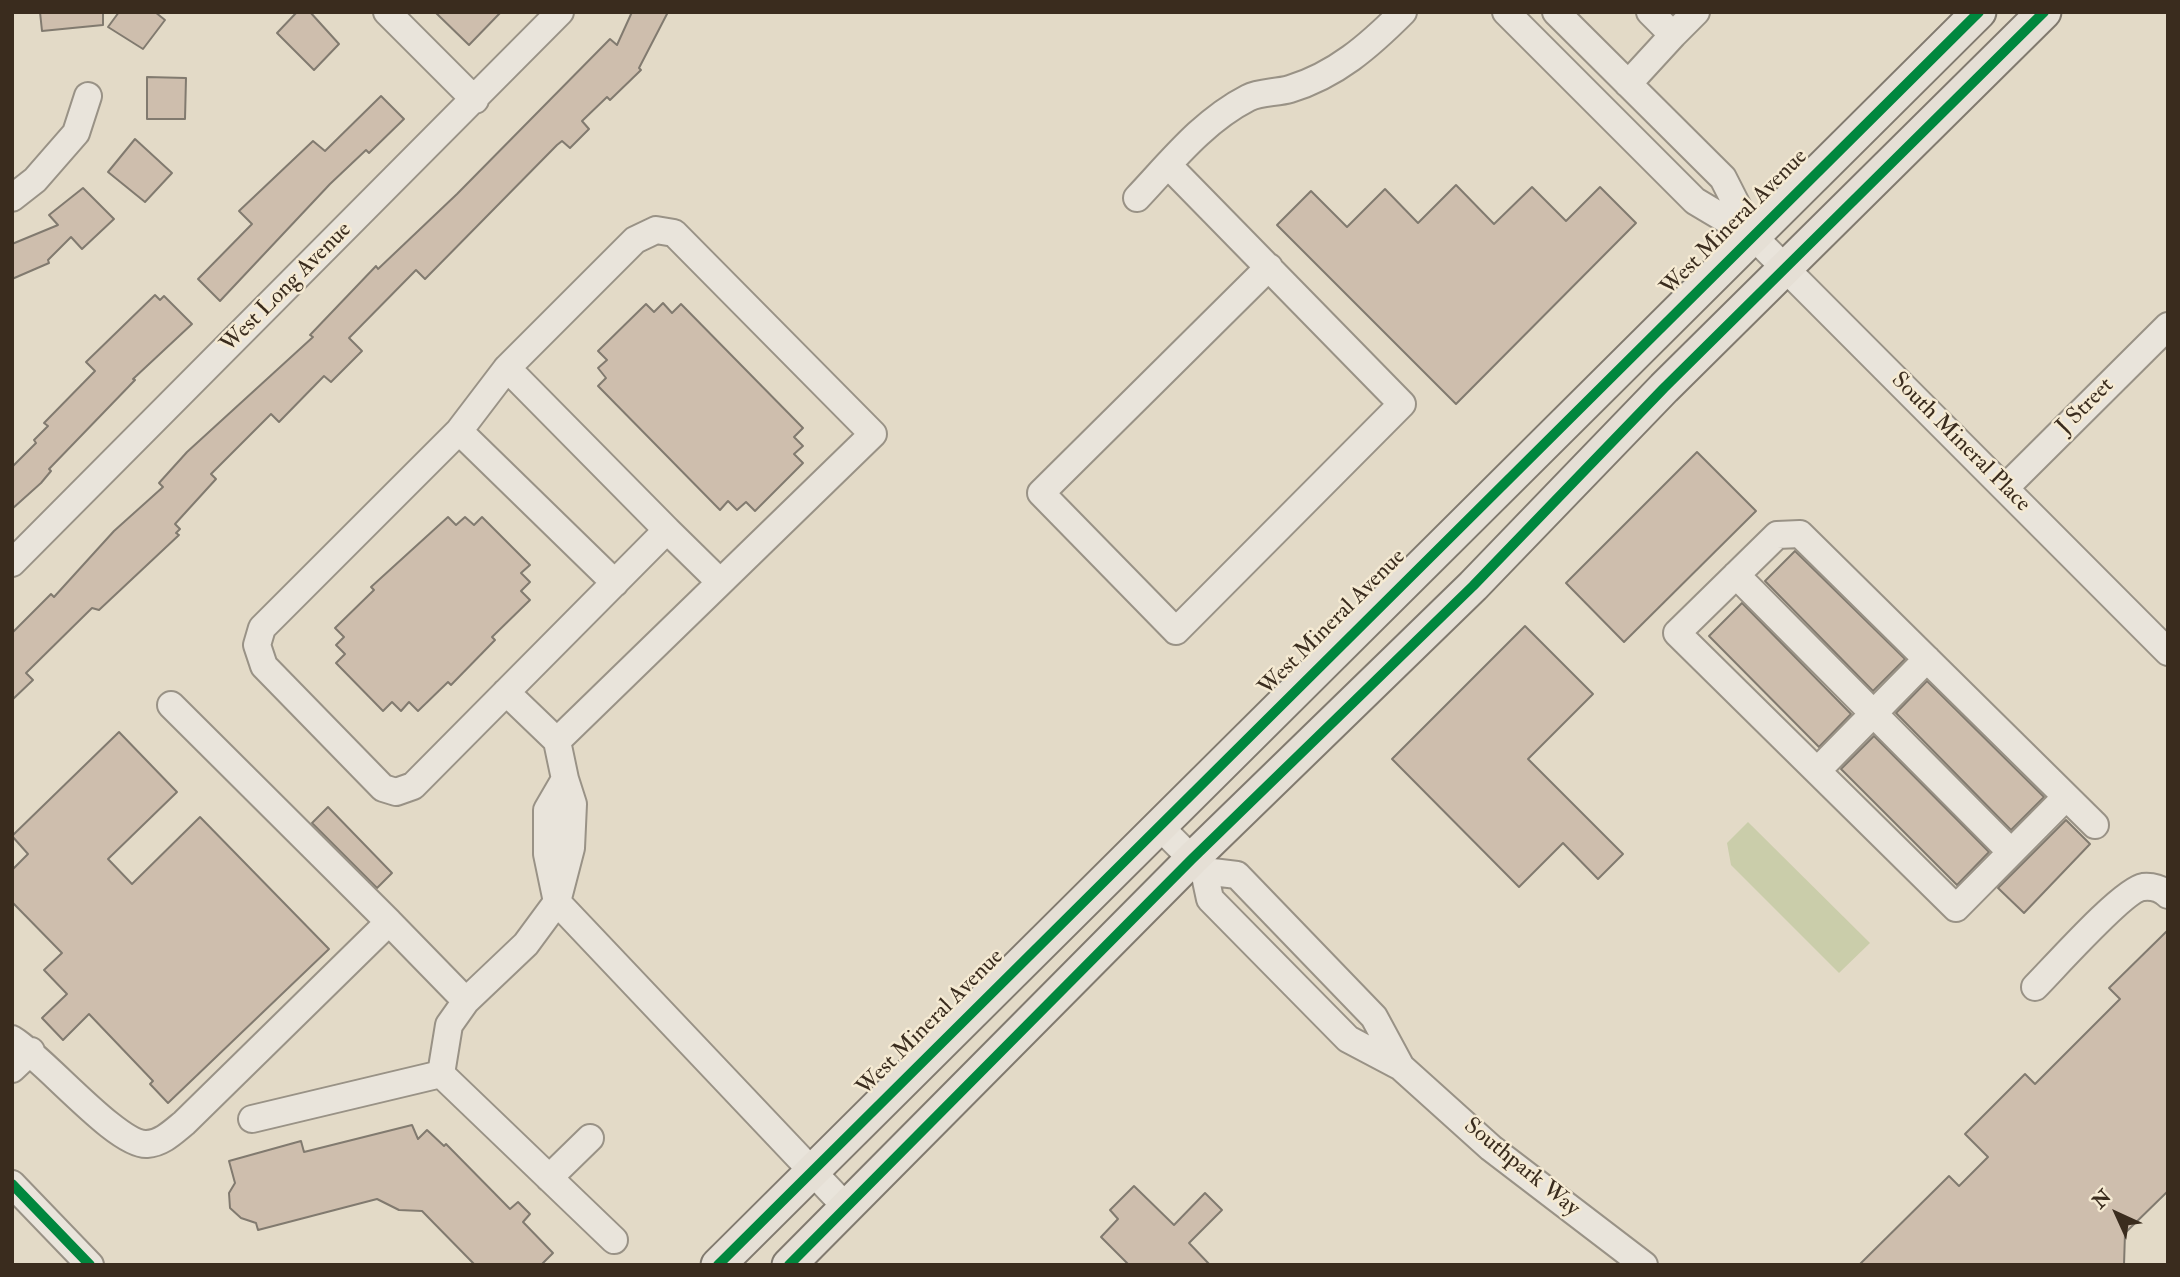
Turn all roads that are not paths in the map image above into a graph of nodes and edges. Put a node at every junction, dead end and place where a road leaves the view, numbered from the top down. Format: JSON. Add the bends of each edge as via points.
{"nodes":[{"id":1,"x":387,"y":12,"type":"edge"},
{"id":2,"x":560,"y":12,"type":"edge"},
{"id":3,"x":1404,"y":12,"type":"edge"},
{"id":4,"x":1506,"y":12,"type":"edge"},
{"id":5,"x":1556,"y":12,"type":"edge"},
{"id":6,"x":1650,"y":12,"type":"edge"},
{"id":7,"x":1696,"y":12,"type":"edge"},
{"id":8,"x":1979,"y":12,"type":"edge"},
{"id":9,"x":2044,"y":12,"type":"edge"},
{"id":10,"x":1673,"y":35,"type":"junction"},
{"id":11,"x":1628,"y":85,"type":"junction"},
{"id":12,"x":88,"y":96,"type":"dead end"},
{"id":13,"x":475,"y":100,"type":"junction"},
{"id":14,"x":1168,"y":165,"type":"junction"},
{"id":15,"x":12,"y":198,"type":"edge"},
{"id":16,"x":1137,"y":198,"type":"dead end"},
{"id":17,"x":1752,"y":235,"type":"junction"},
{"id":18,"x":1269,"y":267,"type":"junction"},
{"id":19,"x":1785,"y":267,"type":"junction"},
{"id":20,"x":2168,"y":326,"type":"edge"},
{"id":21,"x":507,"y":369,"type":"junction"},
{"id":22,"x":459,"y":431,"type":"junction"},
{"id":23,"x":2005,"y":488,"type":"junction"},
{"id":24,"x":667,"y":530,"type":"junction"},
{"id":25,"x":12,"y":563,"type":"edge"},
{"id":26,"x":1737,"y":575,"type":"junction"},
{"id":27,"x":720,"y":582,"type":"junction"},
{"id":28,"x":615,"y":583,"type":"junction"},
{"id":29,"x":2168,"y":652,"type":"edge"},
{"id":30,"x":1927,"y":659,"type":"junction"},
{"id":31,"x":506,"y":692,"type":"junction"},
{"id":32,"x":171,"y":705,"type":"dead end"},
{"id":33,"x":1874,"y":713,"type":"junction"},
{"id":34,"x":557,"y":741,"type":"junction"},
{"id":35,"x":1817,"y":771,"type":"junction"},
{"id":36,"x":2066,"y":796,"type":"junction"},
{"id":37,"x":2095,"y":825,"type":"dead end"},
{"id":38,"x":1159,"y":826,"type":"junction"},
{"id":39,"x":2011,"y":852,"type":"junction"},
{"id":40,"x":1198,"y":865,"type":"junction"},
{"id":41,"x":2168,"y":895,"type":"edge"},
{"id":42,"x":557,"y":902,"type":"junction"},
{"id":43,"x":389,"y":922,"type":"junction"},
{"id":44,"x":2035,"y":987,"type":"dead end"},
{"id":45,"x":466,"y":1001,"type":"junction"},
{"id":46,"x":19,"y":1053,"type":"edge"},
{"id":47,"x":1401,"y":1067,"type":"junction"},
{"id":48,"x":441,"y":1074,"type":"junction"},
{"id":49,"x":252,"y":1119,"type":"dead end"},
{"id":50,"x":590,"y":1138,"type":"dead end"},
{"id":51,"x":811,"y":1173,"type":"junction"},
{"id":52,"x":549,"y":1178,"type":"junction"},
{"id":53,"x":12,"y":1184,"type":"edge"},
{"id":54,"x":847,"y":1208,"type":"junction"},
{"id":55,"x":614,"y":1240,"type":"dead end"},
{"id":56,"x":90,"y":1265,"type":"edge"},
{"id":57,"x":718,"y":1265,"type":"edge"},
{"id":58,"x":789,"y":1265,"type":"edge"},
{"id":59,"x":1644,"y":1265,"type":"edge"}],
"edges":[{"from":1,"to":13,"type":"street"},
{"from":2,"to":13,"type":"street","name":"West Long Avenue"},
{"from":3,"to":14,"type":"street","via":[[1332,73],[1289,90],[1251,97],[1214,118]]},
{"from":4,"to":17,"type":"street","name":"South Mineral Place","via":[[1695,201]]},
{"from":5,"to":11,"type":"street","name":"South Mineral Place"},
{"from":6,"to":10,"type":"street"},
{"from":7,"to":10,"type":"street"},
{"from":8,"to":17,"type":"main road","name":"West Mineral Avenue"},
{"from":9,"to":19,"type":"main road"},
{"from":10,"to":11,"type":"street"},
{"from":11,"to":17,"type":"street","name":"South Mineral Place","via":[[1723,178]]},
{"from":12,"to":15,"type":"street","via":[[76,133],[35,180]]},
{"from":13,"to":25,"type":"street","name":"West Long Avenue"},
{"from":14,"to":16,"type":"street"},
{"from":14,"to":18,"type":"street"},
{"from":17,"to":19,"type":"street","name":"South Mineral Place"},
{"from":17,"to":38,"type":"main road","name":"West Mineral Avenue"},
{"from":18,"to":18,"type":"street","via":[[1402,404],[1176,631],[1041,493]]},
{"from":19,"to":23,"type":"street","name":"South Mineral Place"},
{"from":19,"to":40,"type":"main road"},
{"from":20,"to":23,"type":"street","name":"J Street"},
{"from":21,"to":22,"type":"street"},
{"from":21,"to":24,"type":"street"},
{"from":21,"to":27,"type":"street","via":[[635,240],[656,230],[674,233],[873,434]]},
{"from":22,"to":28,"type":"street"},
{"from":22,"to":31,"type":"street","via":[[262,628],[257,645],[264,666],[383,789],[396,793],[413,786]]},
{"from":23,"to":29,"type":"street","name":"South Mineral Place"},
{"from":24,"to":27,"type":"street"},
{"from":24,"to":28,"type":"street"},
{"from":26,"to":30,"type":"street","via":[[1777,536],[1800,534]]},
{"from":26,"to":33,"type":"street"},
{"from":26,"to":35,"type":"street","via":[[1678,633]]},
{"from":27,"to":34,"type":"street"},
{"from":28,"to":31,"type":"street"},
{"from":30,"to":33,"type":"street"},
{"from":30,"to":36,"type":"street"},
{"from":31,"to":34,"type":"street"},
{"from":32,"to":43,"type":"street"},
{"from":33,"to":35,"type":"street"},
{"from":33,"to":39,"type":"street"},
{"from":34,"to":42,"type":"street","via":[[573,804],[571,848]]},
{"from":35,"to":39,"type":"street","via":[[1956,908]]},
{"from":36,"to":37,"type":"street"},
{"from":36,"to":39,"type":"street"},
{"from":38,"to":40,"type":"street","name":"Southpark Way"},
{"from":38,"to":51,"type":"main road","name":"West Mineral Avenue"},
{"from":40,"to":47,"type":"street","name":"Southpark Way","via":[[1210,899],[1348,1039]]},
{"from":40,"to":47,"type":"street","name":"Southpark Way","via":[[1237,874],[1374,1017]]},
{"from":40,"to":54,"type":"main road"},
{"from":41,"to":44,"type":"street","via":[[2162,889],[2141,887],[2122,899]]},
{"from":42,"to":45,"type":"street","via":[[526,944]]},
{"from":42,"to":51,"type":"street"},
{"from":43,"to":45,"type":"street"},
{"from":43,"to":46,"type":"street","via":[[163,1139],[146,1144],[129,1141]]},
{"from":45,"to":48,"type":"street","via":[[449,1025]]},
{"from":47,"to":59,"type":"street","name":"Southpark Way","via":[[1491,1148]]},
{"from":48,"to":49,"type":"street"},
{"from":48,"to":52,"type":"street"},
{"from":50,"to":52,"type":"street"},
{"from":51,"to":54,"type":"street"},
{"from":51,"to":57,"type":"main road","name":"West Mineral Avenue"},
{"from":52,"to":55,"type":"street"},
{"from":53,"to":56,"type":"street"},
{"from":54,"to":58,"type":"main road"}]}
